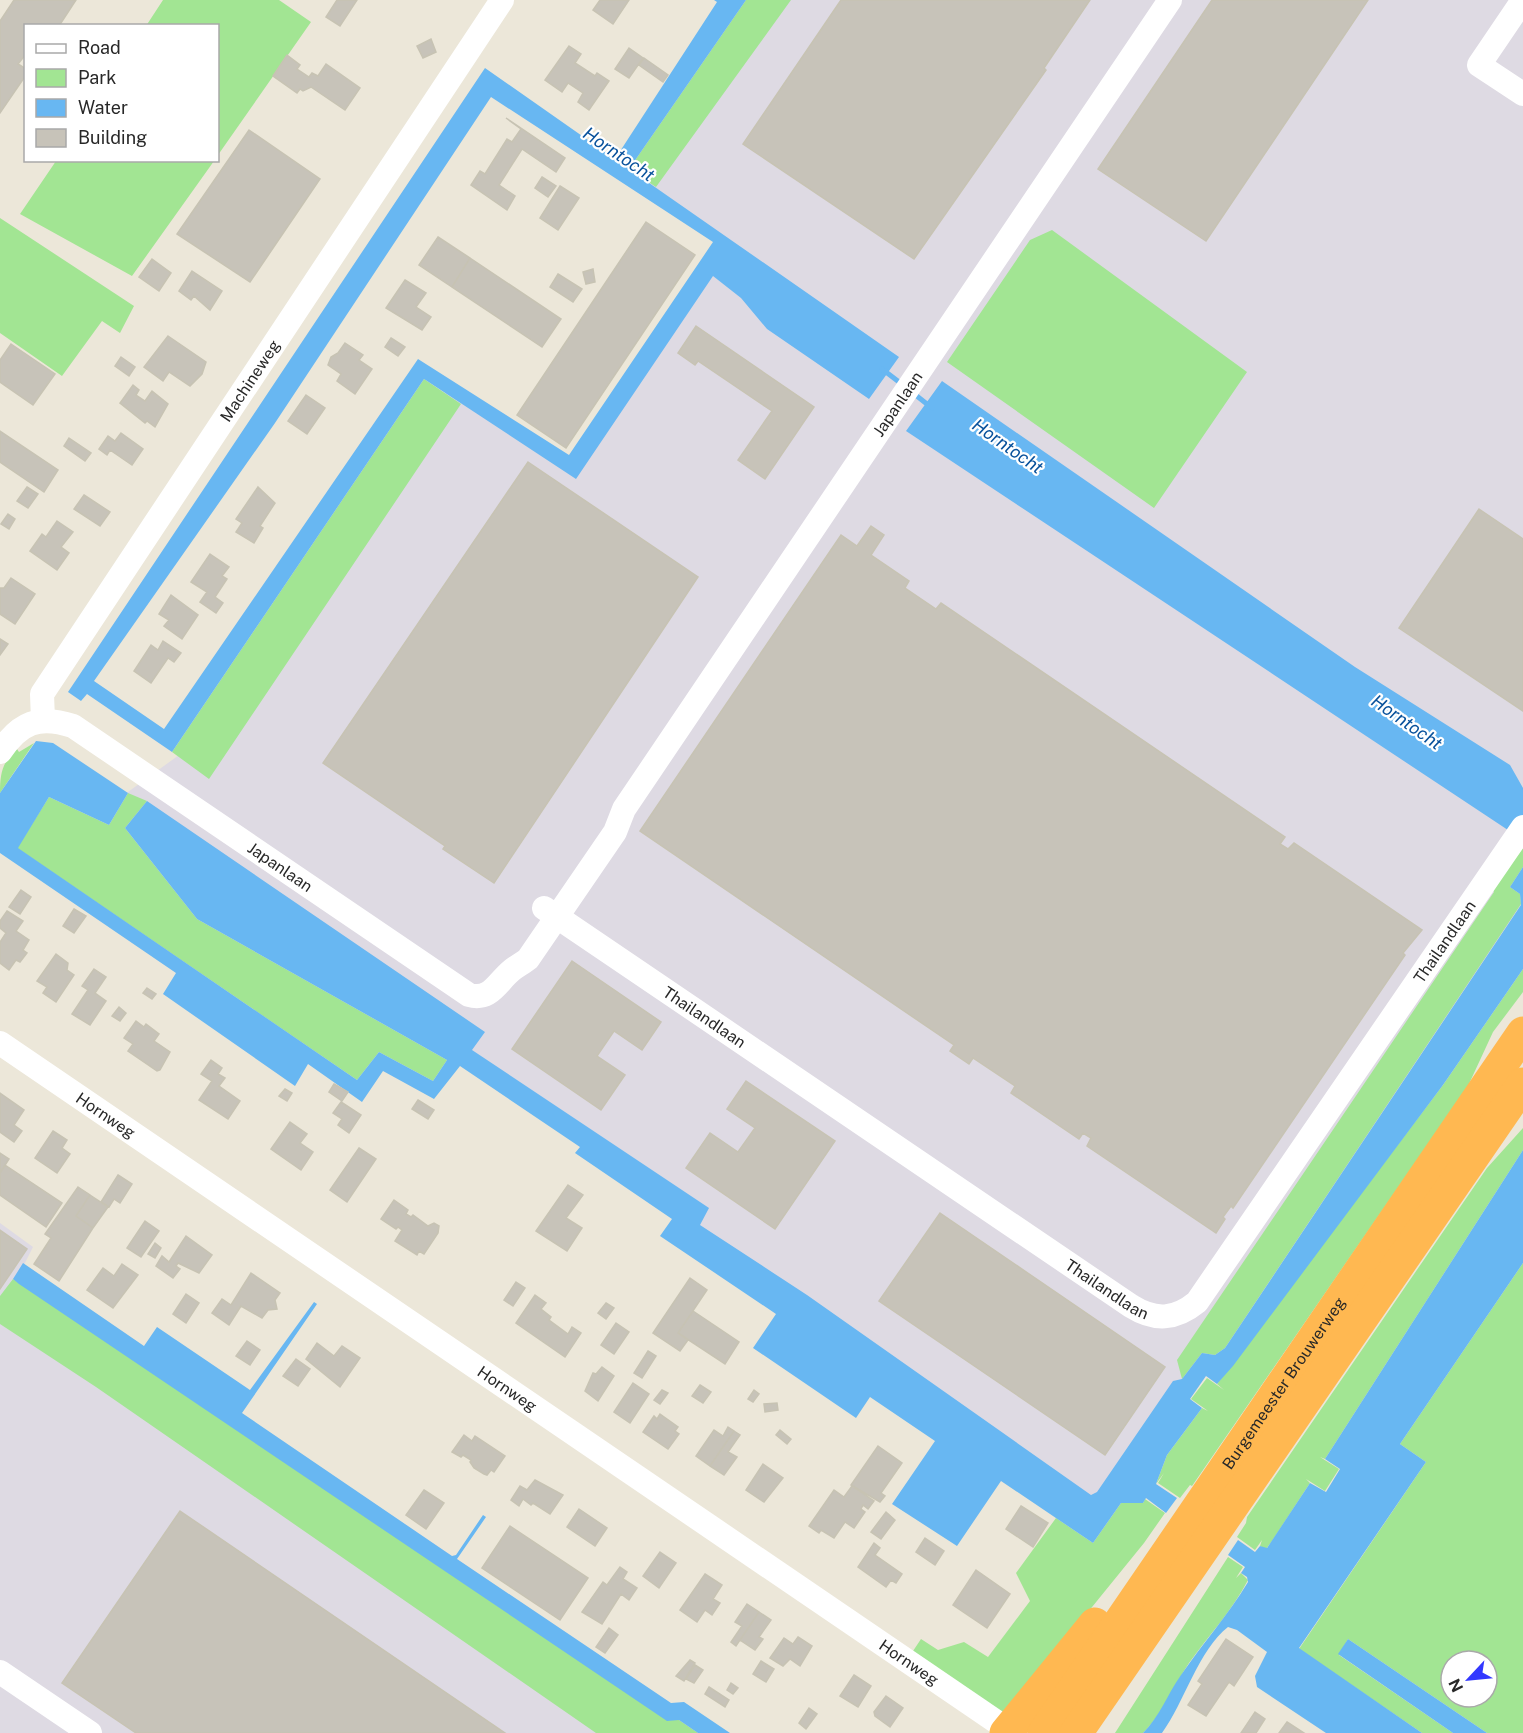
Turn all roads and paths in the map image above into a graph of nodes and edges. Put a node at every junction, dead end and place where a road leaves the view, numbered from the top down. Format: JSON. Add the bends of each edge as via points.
{"nodes":[{"id":1,"x":502,"y":0,"type":"edge"},
{"id":2,"x":1170,"y":0,"type":"edge"},
{"id":3,"x":1522,"y":0,"type":"edge"},
{"id":4,"x":1523,"y":94,"type":"edge"},
{"id":5,"x":43,"y":720,"type":"junction"},
{"id":6,"x":0,"y":752,"type":"edge"},
{"id":7,"x":1520,"y":832,"type":"edge"},
{"id":8,"x":551,"y":912,"type":"junction"},
{"id":9,"x":1523,"y":1034,"type":"edge"},
{"id":10,"x":0,"y":1042,"type":"edge"},
{"id":11,"x":1523,"y":1084,"type":"edge"},
{"id":12,"x":0,"y":1672,"type":"edge"},
{"id":13,"x":1065,"y":1723,"type":"edge"},
{"id":14,"x":90,"y":1733,"type":"edge"},
{"id":15,"x":1005,"y":1733,"type":"edge"},
{"id":16,"x":1014,"y":1733,"type":"edge"}],
"edges":[{"from":1,"to":5,"type":"street","name":"Machineweg","via":[[42,694]]},
{"from":2,"to":8,"type":"street","name":"Japanlaan","via":[[624,809],[615,832]]},
{"from":3,"to":4,"type":"street","via":[[1479,65]]},
{"from":5,"to":6,"type":"street","via":[[16,733]]},
{"from":5,"to":8,"type":"street","name":"Japanlaan","via":[[73,726],[469,995],[484,996],[493,991],[510,971],[528,959]]},
{"from":7,"to":8,"type":"street","name":"Thailandlaan","via":[[1197,1302],[1166,1318],[1144,1315]]},
{"from":9,"to":13,"type":"highway","name":"Burgemeester Brouwerweg","via":[[1167,1553]]},
{"from":10,"to":16,"type":"street","name":"Hornweg"},
{"from":11,"to":13,"type":"highway","name":"Burgemeester Brouwerweg","via":[[1213,1534]]},
{"from":12,"to":14,"type":"street"},
{"from":13,"to":15,"type":"highway"}]}
